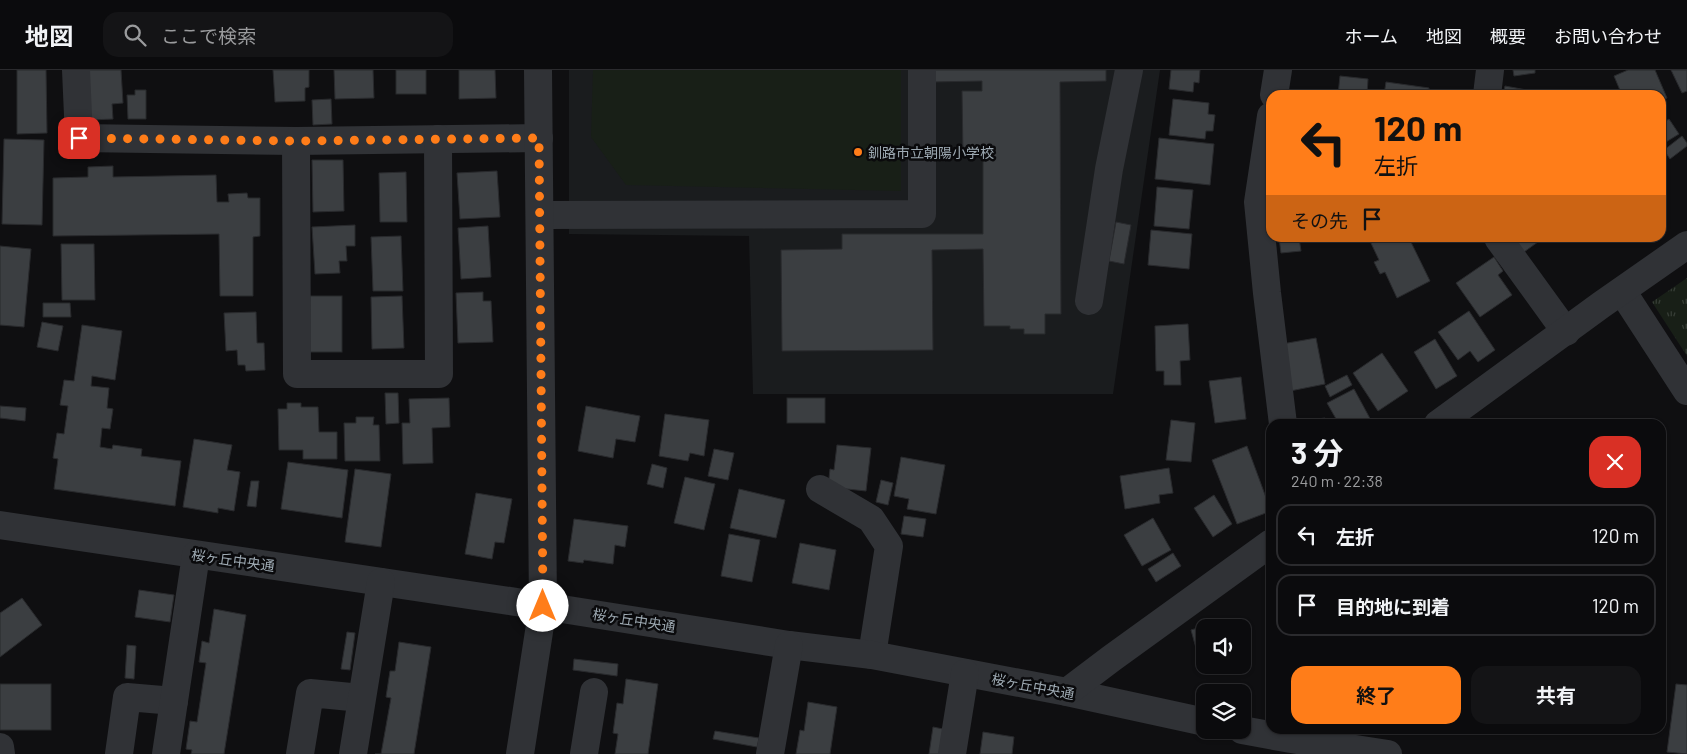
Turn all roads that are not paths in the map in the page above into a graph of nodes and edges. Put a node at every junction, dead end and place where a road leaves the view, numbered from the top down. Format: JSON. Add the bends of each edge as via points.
{"nodes":[{"id":1,"x":76,"y":70,"type":"edge"},
{"id":2,"x":538,"y":70,"type":"edge"},
{"id":3,"x":922,"y":70,"type":"edge"},
{"id":4,"x":1128,"y":70,"type":"edge"},
{"id":5,"x":1278,"y":70,"type":"edge"},
{"id":6,"x":1490,"y":70,"type":"edge"},
{"id":7,"x":1275,"y":90,"type":"edge"},
{"id":8,"x":1488,"y":90,"type":"edge"},
{"id":9,"x":539,"y":138,"type":"junction"},
{"id":10,"x":438,"y":139,"type":"junction"},
{"id":11,"x":296,"y":141,"type":"junction"},
{"id":12,"x":1266,"y":149,"type":"edge"},
{"id":13,"x":540,"y":215,"type":"junction"},
{"id":14,"x":1501,"y":242,"type":"edge"},
{"id":15,"x":1687,"y":245,"type":"edge"},
{"id":16,"x":1622,"y":291,"type":"junction"},
{"id":17,"x":1089,"y":301,"type":"dead end"},
{"id":18,"x":1566,"y":332,"type":"junction"},
{"id":19,"x":1687,"y":391,"type":"edge"},
{"id":20,"x":1282,"y":419,"type":"edge"},
{"id":21,"x":1445,"y":419,"type":"edge"},
{"id":22,"x":820,"y":489,"type":"dead end"},
{"id":23,"x":0,"y":525,"type":"edge"},
{"id":24,"x":1266,"y":547,"type":"edge"},
{"id":25,"x":196,"y":555,"type":"junction"},
{"id":26,"x":381,"y":582,"type":"junction"},
{"id":27,"x":543,"y":606,"type":"junction"},
{"id":28,"x":790,"y":645,"type":"junction"},
{"id":29,"x":872,"y":655,"type":"junction"},
{"id":30,"x":964,"y":673,"type":"junction"},
{"id":31,"x":594,"y":692,"type":"dead end"},
{"id":32,"x":1067,"y":692,"type":"junction"},
{"id":33,"x":361,"y":698,"type":"junction"},
{"id":34,"x":174,"y":701,"type":"junction"},
{"id":35,"x":1196,"y":720,"type":"edge"},
{"id":36,"x":1251,"y":733,"type":"edge"},
{"id":37,"x":0,"y":747,"type":"edge"},
{"id":38,"x":1288,"y":747,"type":"edge"},
{"id":39,"x":1,"y":754,"type":"edge"},
{"id":40,"x":119,"y":754,"type":"edge"},
{"id":41,"x":166,"y":754,"type":"edge"},
{"id":42,"x":300,"y":754,"type":"edge"},
{"id":43,"x":353,"y":754,"type":"edge"},
{"id":44,"x":520,"y":754,"type":"edge"},
{"id":45,"x":584,"y":754,"type":"edge"},
{"id":46,"x":770,"y":754,"type":"edge"},
{"id":47,"x":952,"y":754,"type":"edge"},
{"id":48,"x":1385,"y":754,"type":"edge"}],
"edges":[{"from":1,"to":11,"type":"street","via":[[79,138]]},
{"from":2,"to":9,"type":"street"},
{"from":3,"to":13,"type":"street","via":[[922,214]]},
{"from":4,"to":17,"type":"street"},
{"from":5,"to":7,"type":"street"},
{"from":6,"to":8,"type":"street"},
{"from":9,"to":10,"type":"street"},
{"from":9,"to":13,"type":"street"},
{"from":10,"to":11,"type":"street"},
{"from":10,"to":11,"type":"street","via":[[440,374],[297,374]]},
{"from":12,"to":20,"type":"street","via":[[1258,202]]},
{"from":13,"to":27,"type":"street"},
{"from":14,"to":18,"type":"street"},
{"from":15,"to":16,"type":"street"},
{"from":16,"to":18,"type":"street"},
{"from":16,"to":19,"type":"street"},
{"from":18,"to":21,"type":"street"},
{"from":22,"to":29,"type":"street","via":[[871,519],[889,546]]},
{"from":23,"to":25,"type":"street","name":"桜ヶ丘中央通"},
{"from":24,"to":32,"type":"street"},
{"from":25,"to":26,"type":"street","name":"桜ヶ丘中央通"},
{"from":25,"to":34,"type":"street"},
{"from":26,"to":27,"type":"street","name":"桜ヶ丘中央通"},
{"from":26,"to":33,"type":"street"},
{"from":27,"to":28,"type":"street","name":"桜ヶ丘中央通"},
{"from":27,"to":44,"type":"street"},
{"from":28,"to":29,"type":"street","name":"桜ヶ丘中央通"},
{"from":28,"to":46,"type":"street"},
{"from":29,"to":30,"type":"street","name":"桜ヶ丘中央通"},
{"from":30,"to":32,"type":"street","name":"桜ヶ丘中央通"},
{"from":30,"to":47,"type":"street"},
{"from":31,"to":45,"type":"street"},
{"from":32,"to":35,"type":"street","name":"桜ヶ丘中央通"},
{"from":33,"to":42,"type":"street","via":[[310,693]]},
{"from":33,"to":43,"type":"street"},
{"from":34,"to":40,"type":"street","via":[[127,697]]},
{"from":34,"to":41,"type":"street"},
{"from":36,"to":38,"type":"street"},
{"from":37,"to":39,"type":"street"},
{"from":38,"to":48,"type":"street"}]}
